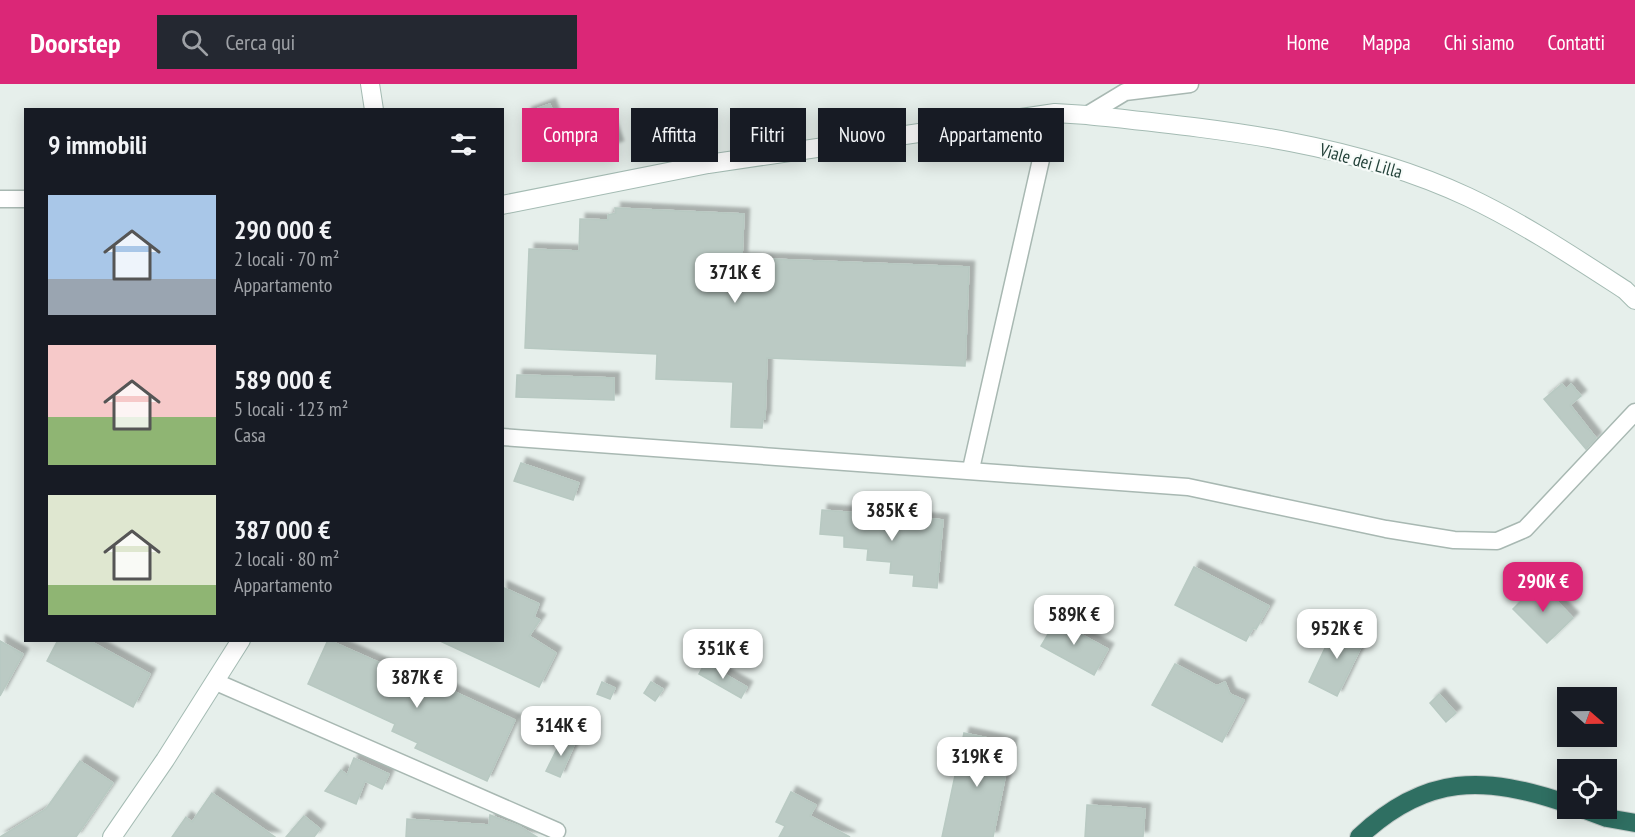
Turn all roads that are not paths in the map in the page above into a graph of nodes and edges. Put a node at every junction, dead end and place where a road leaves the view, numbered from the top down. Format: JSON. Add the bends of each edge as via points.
{"nodes":[{"id":1,"x":370,"y":84,"type":"edge"},
{"id":2,"x":1190,"y":84,"type":"edge"},
{"id":3,"x":374,"y":108,"type":"edge"},
{"id":4,"x":1064,"y":114,"type":"edge"},
{"id":5,"x":1087,"y":115,"type":"junction"},
{"id":6,"x":918,"y":133,"type":"edge"},
{"id":7,"x":1040,"y":162,"type":"edge"},
{"id":8,"x":0,"y":199,"type":"edge"},
{"id":9,"x":24,"y":199,"type":"edge"},
{"id":10,"x":504,"y":205,"type":"edge"},
{"id":11,"x":1635,"y":300,"type":"edge"},
{"id":12,"x":1635,"y":411,"type":"edge"},
{"id":13,"x":504,"y":437,"type":"edge"},
{"id":14,"x":971,"y":469,"type":"junction"},
{"id":15,"x":240,"y":642,"type":"edge"},
{"id":16,"x":216,"y":682,"type":"junction"},
{"id":17,"x":1557,"y":801,"type":"edge"},
{"id":18,"x":1608,"y":819,"type":"edge"},
{"id":19,"x":1613,"y":819,"type":"edge"},
{"id":20,"x":1635,"y":823,"type":"edge"},
{"id":21,"x":557,"y":831,"type":"dead end"},
{"id":22,"x":112,"y":837,"type":"edge"},
{"id":23,"x":1359,"y":837,"type":"edge"},
{"id":24,"x":1629,"y":837,"type":"edge"}],
"edges":[{"from":1,"to":3,"type":"street"},
{"from":2,"to":5,"type":"street","via":[[1125,92]]},
{"from":4,"to":5,"type":"street","name":"Viale dei Lilla"},
{"from":5,"to":11,"type":"street","name":"Viale dei Lilla","via":[[1287,140],[1382,165],[1467,196],[1532,230]]},
{"from":6,"to":10,"type":"street","name":"Viale dei Lilla","via":[[708,164]]},
{"from":7,"to":14,"type":"street"},
{"from":8,"to":9,"type":"street"},
{"from":12,"to":14,"type":"street","via":[[1525,529],[1497,542],[1454,540],[1386,529],[1188,487]]},
{"from":13,"to":14,"type":"street"},
{"from":15,"to":16,"type":"street"},
{"from":16,"to":21,"type":"street"},
{"from":16,"to":22,"type":"street"},
{"from":17,"to":23,"type":"highway","via":[[1518,789],[1474,783],[1432,790],[1394,808]]},
{"from":18,"to":24,"type":"highway"},
{"from":19,"to":20,"type":"highway"}]}
